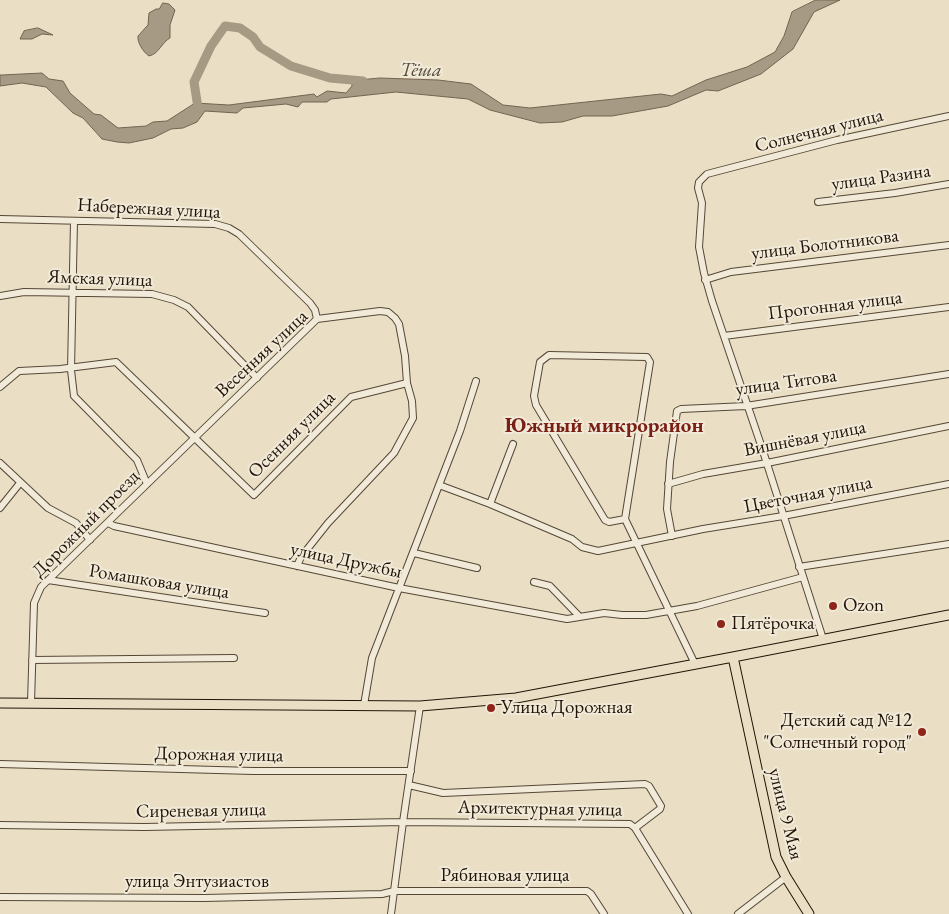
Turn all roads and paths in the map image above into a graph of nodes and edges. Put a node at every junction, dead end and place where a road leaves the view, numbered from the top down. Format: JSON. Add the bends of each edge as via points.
{"nodes":[{"id":1,"x":949,"y":116,"type":"edge"},
{"id":2,"x":949,"y":184,"type":"edge"},
{"id":3,"x":818,"y":202,"type":"dead end"},
{"id":4,"x":0,"y":219,"type":"edge"},
{"id":5,"x":74,"y":221,"type":"junction"},
{"id":6,"x":949,"y":245,"type":"edge"},
{"id":7,"x":705,"y":280,"type":"junction"},
{"id":8,"x":74,"y":294,"type":"junction"},
{"id":9,"x":0,"y":296,"type":"edge"},
{"id":10,"x":949,"y":307,"type":"edge"},
{"id":11,"x":317,"y":319,"type":"junction"},
{"id":12,"x":724,"y":336,"type":"junction"},
{"id":13,"x":71,"y":368,"type":"junction"},
{"id":14,"x":949,"y":374,"type":"edge"},
{"id":15,"x":257,"y":378,"type":"junction"},
{"id":16,"x":476,"y":381,"type":"dead end"},
{"id":17,"x":407,"y":383,"type":"junction"},
{"id":18,"x":0,"y":387,"type":"edge"},
{"id":19,"x":746,"y":406,"type":"junction"},
{"id":20,"x":949,"y":426,"type":"edge"},
{"id":21,"x":194,"y":438,"type":"junction"},
{"id":22,"x":513,"y":444,"type":"dead end"},
{"id":23,"x":0,"y":463,"type":"edge"},
{"id":24,"x":767,"y":463,"type":"junction"},
{"id":25,"x":20,"y":482,"type":"junction"},
{"id":26,"x":148,"y":484,"type":"junction"},
{"id":27,"x":668,"y":484,"type":"junction"},
{"id":28,"x":949,"y":484,"type":"edge"},
{"id":29,"x":439,"y":486,"type":"junction"},
{"id":30,"x":490,"y":504,"type":"junction"},
{"id":31,"x":0,"y":508,"type":"edge"},
{"id":32,"x":783,"y":516,"type":"junction"},
{"id":33,"x":625,"y":519,"type":"junction"},
{"id":34,"x":108,"y":523,"type":"junction"},
{"id":35,"x":672,"y":536,"type":"junction"},
{"id":36,"x":90,"y":540,"type":"junction"},
{"id":37,"x":636,"y":543,"type":"junction"},
{"id":38,"x":949,"y":544,"type":"edge"},
{"id":39,"x":414,"y":552,"type":"junction"},
{"id":40,"x":297,"y":566,"type":"junction"},
{"id":41,"x":799,"y":567,"type":"junction"},
{"id":42,"x":477,"y":568,"type":"dead end"},
{"id":43,"x":803,"y":577,"type":"junction"},
{"id":44,"x":48,"y":580,"type":"junction"},
{"id":45,"x":534,"y":582,"type":"dead end"},
{"id":46,"x":399,"y":588,"type":"junction"},
{"id":47,"x":670,"y":611,"type":"junction"},
{"id":48,"x":265,"y":613,"type":"dead end"},
{"id":49,"x":949,"y":615,"type":"edge"},
{"id":50,"x":580,"y":616,"type":"junction"},
{"id":51,"x":823,"y":639,"type":"junction"},
{"id":52,"x":734,"y":657,"type":"junction"},
{"id":53,"x":234,"y":658,"type":"dead end"},
{"id":54,"x":32,"y":660,"type":"junction"},
{"id":55,"x":695,"y":664,"type":"junction"},
{"id":56,"x":0,"y":703,"type":"edge"},
{"id":57,"x":30,"y":703,"type":"junction"},
{"id":58,"x":364,"y":705,"type":"junction"},
{"id":59,"x":420,"y":706,"type":"junction"},
{"id":60,"x":0,"y":764,"type":"edge"},
{"id":61,"x":411,"y":771,"type":"junction"},
{"id":62,"x":409,"y":785,"type":"junction"},
{"id":63,"x":403,"y":822,"type":"junction"},
{"id":64,"x":0,"y":825,"type":"edge"},
{"id":65,"x":635,"y":828,"type":"junction"},
{"id":66,"x":786,"y":877,"type":"junction"},
{"id":67,"x":394,"y":891,"type":"junction"},
{"id":68,"x":0,"y":897,"type":"edge"},
{"id":69,"x":391,"y":914,"type":"edge"},
{"id":70,"x":604,"y":914,"type":"edge"},
{"id":71,"x":688,"y":914,"type":"edge"},
{"id":72,"x":738,"y":914,"type":"edge"},
{"id":73,"x":809,"y":914,"type":"edge"}],
"edges":[{"from":1,"to":7,"type":"street","name":"Солнечная улица","via":[[837,140],[707,174],[698,188],[702,203],[699,247]]},
{"from":2,"to":3,"type":"street","name":"улица Разина"},
{"from":4,"to":5,"type":"street","name":"Набережная улица"},
{"from":5,"to":8,"type":"street"},
{"from":5,"to":11,"type":"street","name":"Набережная улица","via":[[215,224],[229,228],[310,303]]},
{"from":6,"to":7,"type":"street","name":"улица Болотникова","via":[[731,272]]},
{"from":7,"to":12,"type":"street"},
{"from":8,"to":9,"type":"street","name":"Ямская улица","via":[[24,292]]},
{"from":8,"to":13,"type":"street"},
{"from":8,"to":15,"type":"street","name":"Ямская улица","via":[[152,294],[174,300],[188,307]]},
{"from":10,"to":12,"type":"street","name":"Прогонная улица"},
{"from":11,"to":15,"type":"street","name":"Весенняя улица"},
{"from":11,"to":17,"type":"street","name":"Весенняя улица","via":[[388,312],[399,324]]},
{"from":12,"to":19,"type":"street"},
{"from":13,"to":18,"type":"street","via":[[19,371]]},
{"from":13,"to":21,"type":"street","via":[[115,362]]},
{"from":13,"to":26,"type":"street","via":[[74,396],[137,460]]},
{"from":14,"to":19,"type":"street","name":"улица Титова"},
{"from":15,"to":21,"type":"street","name":"Весенняя улица"},
{"from":16,"to":29,"type":"street"},
{"from":17,"to":21,"type":"street","name":"Осенняя улица","via":[[351,397],[255,494]]},
{"from":17,"to":40,"type":"street","via":[[413,418],[394,453],[328,523]]},
{"from":19,"to":24,"type":"street"},
{"from":19,"to":27,"type":"street","name":"улица Титова","via":[[677,411]]},
{"from":20,"to":24,"type":"street","name":"Вишнёвая улица"},
{"from":21,"to":26,"type":"street","name":"Дорожный проезд"},
{"from":22,"to":30,"type":"street"},
{"from":23,"to":25,"type":"street"},
{"from":24,"to":27,"type":"street","name":"Вишнёвая улица","via":[[703,474]]},
{"from":24,"to":32,"type":"street"},
{"from":25,"to":31,"type":"street"},
{"from":25,"to":36,"type":"street","via":[[48,508],[76,523]]},
{"from":26,"to":34,"type":"street","name":"Дорожный проезд"},
{"from":27,"to":35,"type":"street","via":[[666,509]]},
{"from":28,"to":32,"type":"street","name":"Цветочная улица"},
{"from":29,"to":30,"type":"street","name":"Цветочная улица"},
{"from":29,"to":39,"type":"street"},
{"from":30,"to":37,"type":"street","name":"Цветочная улица","via":[[598,552]]},
{"from":32,"to":35,"type":"street","name":"Цветочная улица"},
{"from":32,"to":41,"type":"street"},
{"from":33,"to":33,"type":"street","via":[[605,520],[536,405],[534,396],[540,362],[548,355],[649,358]]},
{"from":33,"to":37,"type":"street"},
{"from":34,"to":36,"type":"street","name":"Дорожный проезд"},
{"from":34,"to":40,"type":"street","name":"улица Дружбы"},
{"from":35,"to":37,"type":"street","name":"Цветочная улица"},
{"from":36,"to":44,"type":"street","name":"Дорожный проезд"},
{"from":37,"to":47,"type":"street"},
{"from":38,"to":41,"type":"street"},
{"from":39,"to":42,"type":"street"},
{"from":39,"to":46,"type":"street"},
{"from":40,"to":46,"type":"street","name":"улица Дружбы"},
{"from":41,"to":43,"type":"street"},
{"from":43,"to":47,"type":"street","name":"улица Дружбы"},
{"from":43,"to":51,"type":"street"},
{"from":44,"to":48,"type":"street","name":"Ромашковая улица"},
{"from":44,"to":54,"type":"street","name":"Дорожный проезд","via":[[41,587],[34,604]]},
{"from":45,"to":50,"type":"street","via":[[550,586]]},
{"from":46,"to":50,"type":"street","name":"улица Дружбы","via":[[567,619]]},
{"from":46,"to":58,"type":"street","via":[[372,658]]},
{"from":47,"to":50,"type":"street","name":"улица Дружбы","via":[[646,615],[604,613]]},
{"from":47,"to":55,"type":"street"},
{"from":49,"to":51,"type":"main road"},
{"from":51,"to":52,"type":"main road"},
{"from":52,"to":55,"type":"main road"},
{"from":52,"to":66,"type":"main road","name":"улица 9 Мая","via":[[773,846]]},
{"from":53,"to":54,"type":"street"},
{"from":54,"to":57,"type":"street","name":"Дорожный проезд"},
{"from":55,"to":59,"type":"main road","via":[[516,698]]},
{"from":56,"to":57,"type":"main road"},
{"from":57,"to":58,"type":"main road"},
{"from":58,"to":59,"type":"main road"},
{"from":59,"to":61,"type":"street"},
{"from":60,"to":61,"type":"street","name":"Дорожная улица","via":[[253,771]]},
{"from":61,"to":62,"type":"street"},
{"from":62,"to":63,"type":"street"},
{"from":62,"to":65,"type":"street","via":[[443,793],[645,784],[661,806]]},
{"from":63,"to":64,"type":"street","name":"Сиреневая улица","via":[[144,827]]},
{"from":63,"to":65,"type":"street","name":"Архитектурная улица","via":[[630,824]]},
{"from":63,"to":67,"type":"street"},
{"from":65,"to":71,"type":"street","name":"Архитектурная улица"},
{"from":66,"to":72,"type":"street"},
{"from":66,"to":73,"type":"main road","name":"улица 9 Мая"},
{"from":67,"to":68,"type":"street","name":"улица Энтузиастов","via":[[382,894],[204,898]]},
{"from":67,"to":69,"type":"street"},
{"from":67,"to":70,"type":"street","name":"Рябиновая улица","via":[[587,891]]}]}
